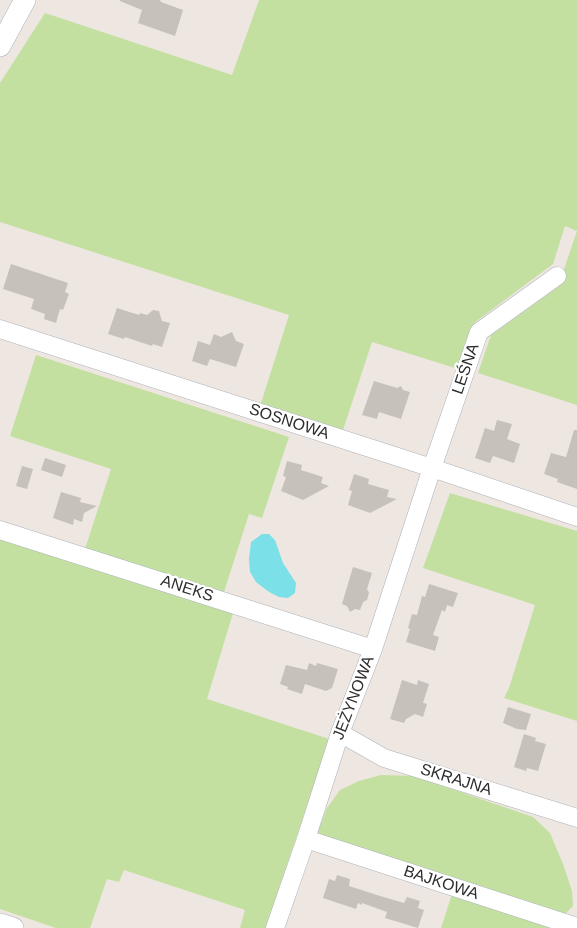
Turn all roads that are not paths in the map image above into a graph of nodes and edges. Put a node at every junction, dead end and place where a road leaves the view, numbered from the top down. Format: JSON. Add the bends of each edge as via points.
{"nodes":[{"id":1,"x":25,"y":0,"type":"edge"},
{"id":2,"x":0,"y":46,"type":"edge"},
{"id":3,"x":557,"y":276,"type":"dead end"},
{"id":4,"x":0,"y":329,"type":"edge"},
{"id":5,"x":432,"y":468,"type":"junction"},
{"id":6,"x":577,"y":517,"type":"edge"},
{"id":7,"x":0,"y":530,"type":"edge"},
{"id":8,"x":373,"y":648,"type":"junction"},
{"id":9,"x":340,"y":733,"type":"junction"},
{"id":10,"x":577,"y":818,"type":"edge"},
{"id":11,"x":306,"y":839,"type":"junction"},
{"id":12,"x":0,"y":924,"type":"edge"},
{"id":13,"x":577,"y":927,"type":"edge"},
{"id":14,"x":13,"y":928,"type":"edge"},
{"id":15,"x":275,"y":928,"type":"edge"}],
"edges":[{"from":1,"to":2,"type":"street"},
{"from":3,"to":5,"type":"street","name":"LEŚNA","via":[[479,332]]},
{"from":4,"to":5,"type":"street","name":"SOSNOWA"},
{"from":5,"to":6,"type":"street","name":"SOSNOWA"},
{"from":5,"to":8,"type":"street","name":"JEŻYNOWA"},
{"from":7,"to":8,"type":"street","name":"ANEKS"},
{"from":8,"to":9,"type":"street","name":"JEŻYNOWA"},
{"from":9,"to":10,"type":"street","name":"SKRAJNA","via":[[384,758]]},
{"from":9,"to":11,"type":"street","name":"JEŻYNOWA"},
{"from":11,"to":13,"type":"street","name":"BAJKOWA"},
{"from":11,"to":15,"type":"street","name":"JEŻYNOWA"},
{"from":12,"to":14,"type":"street"}]}
